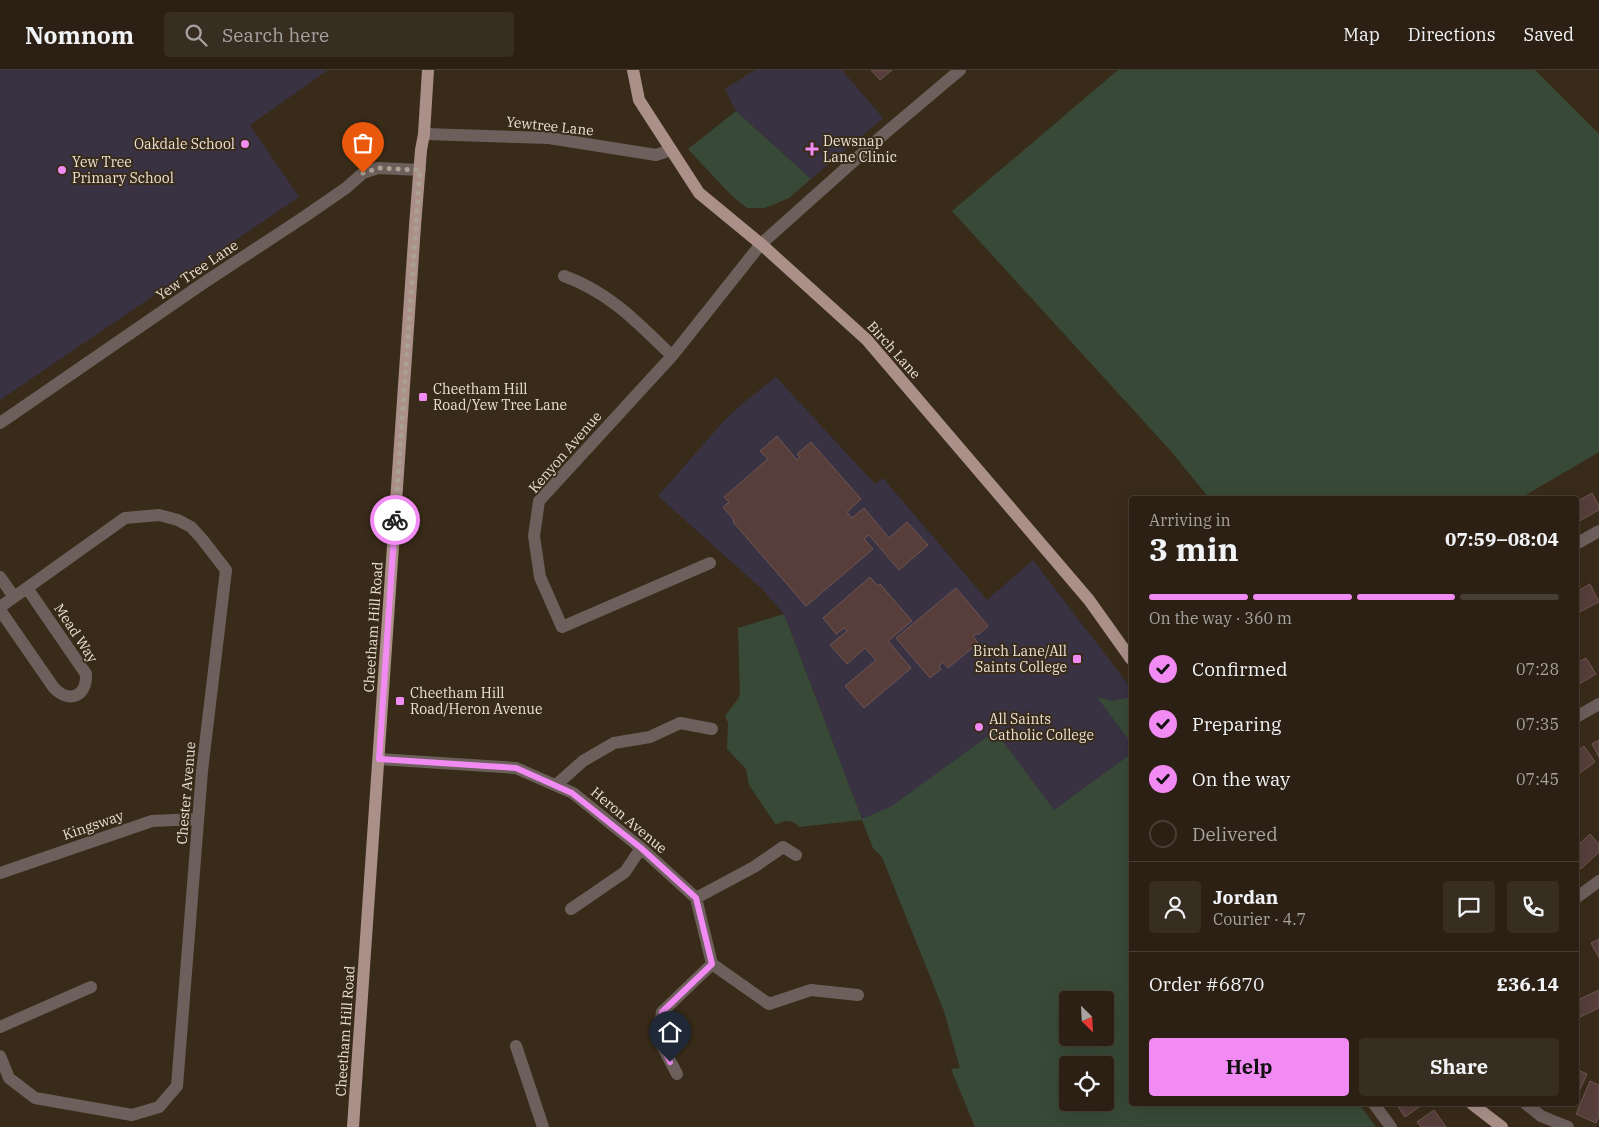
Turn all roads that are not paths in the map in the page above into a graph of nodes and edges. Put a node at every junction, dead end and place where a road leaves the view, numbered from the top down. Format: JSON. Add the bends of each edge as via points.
{"nodes":[{"id":1,"x":428,"y":70,"type":"edge"},
{"id":2,"x":633,"y":70,"type":"edge"},
{"id":3,"x":960,"y":70,"type":"edge"},
{"id":4,"x":424,"y":134,"type":"junction"},
{"id":5,"x":671,"y":150,"type":"junction"},
{"id":6,"x":420,"y":170,"type":"junction"},
{"id":7,"x":761,"y":244,"type":"junction"},
{"id":8,"x":564,"y":276,"type":"dead end"},
{"id":9,"x":672,"y":356,"type":"junction"},
{"id":10,"x":0,"y":424,"type":"edge"},
{"id":11,"x":1599,"y":531,"type":"edge"},
{"id":12,"x":1579,"y":542,"type":"edge"},
{"id":13,"x":710,"y":563,"type":"dead end"},
{"id":14,"x":0,"y":577,"type":"edge"},
{"id":15,"x":27,"y":588,"type":"junction"},
{"id":16,"x":14,"y":597,"type":"junction"},
{"id":17,"x":0,"y":608,"type":"edge"},
{"id":18,"x":1129,"y":656,"type":"edge"},
{"id":19,"x":1599,"y":704,"type":"edge"},
{"id":20,"x":1579,"y":715,"type":"edge"},
{"id":21,"x":712,"y":729,"type":"dead end"},
{"id":22,"x":379,"y":759,"type":"junction"},
{"id":23,"x":556,"y":785,"type":"junction"},
{"id":24,"x":198,"y":819,"type":"junction"},
{"id":25,"x":641,"y":848,"type":"junction"},
{"id":26,"x":796,"y":855,"type":"dead end"},
{"id":27,"x":0,"y":873,"type":"edge"},
{"id":28,"x":1599,"y":880,"type":"edge"},
{"id":29,"x":1579,"y":896,"type":"edge"},
{"id":30,"x":696,"y":898,"type":"junction"},
{"id":31,"x":571,"y":909,"type":"dead end"},
{"id":32,"x":712,"y":964,"type":"junction"},
{"id":33,"x":91,"y":987,"type":"dead end"},
{"id":34,"x":858,"y":995,"type":"dead end"},
{"id":35,"x":0,"y":1027,"type":"edge"},
{"id":36,"x":516,"y":1046,"type":"dead end"},
{"id":37,"x":0,"y":1056,"type":"edge"},
{"id":38,"x":677,"y":1074,"type":"dead end"},
{"id":39,"x":1375,"y":1106,"type":"edge"},
{"id":40,"x":1475,"y":1106,"type":"edge"},
{"id":41,"x":1528,"y":1106,"type":"edge"},
{"id":42,"x":353,"y":1127,"type":"edge"},
{"id":43,"x":543,"y":1127,"type":"edge"},
{"id":44,"x":1391,"y":1127,"type":"edge"},
{"id":45,"x":1502,"y":1127,"type":"edge"},
{"id":46,"x":1568,"y":1127,"type":"edge"}],
"edges":[{"from":1,"to":4,"type":"main road","name":"Cheetham Hill Road"},
{"from":2,"to":5,"type":"main road","name":"Birch Lane","via":[[639,100]]},
{"from":3,"to":7,"type":"street","name":"Kenyon Avenue"},
{"from":4,"to":5,"type":"street","name":"Yewtree Lane","via":[[549,138],[656,155]]},
{"from":4,"to":6,"type":"main road","name":"Cheetham Hill Road"},
{"from":5,"to":7,"type":"main road","name":"Birch Lane","via":[[699,193]]},
{"from":6,"to":10,"type":"street","name":"Yew Tree Lane","via":[[378,168],[363,173],[346,188]]},
{"from":6,"to":22,"type":"main road","name":"Cheetham Hill Road"},
{"from":7,"to":9,"type":"street","name":"Kenyon Avenue"},
{"from":7,"to":18,"type":"main road","name":"Birch Lane","via":[[867,340],[1089,600]]},
{"from":8,"to":9,"type":"street","via":[[582,282],[610,299]]},
{"from":9,"to":13,"type":"street","name":"Kenyon Avenue","via":[[539,501],[534,536],[540,577],[562,627]]},
{"from":11,"to":12,"type":"street"},
{"from":14,"to":16,"type":"street"},
{"from":15,"to":16,"type":"street","name":"Chester Avenue"},
{"from":15,"to":17,"type":"street","name":"Mead Way","via":[[86,674],[86,684],[80,693],[71,697],[59,693]]},
{"from":15,"to":24,"type":"street","name":"Chester Avenue","via":[[125,518],[142,516],[159,515],[191,527],[226,570]]},
{"from":16,"to":17,"type":"street","name":"Chester Avenue"},
{"from":19,"to":20,"type":"street"},
{"from":21,"to":23,"type":"street","via":[[680,723],[650,738],[614,743],[583,761]]},
{"from":22,"to":23,"type":"street","name":"Heron Avenue","via":[[516,768]]},
{"from":22,"to":42,"type":"main road","name":"Cheetham Hill Road"},
{"from":23,"to":25,"type":"street","name":"Heron Avenue","via":[[572,793]]},
{"from":24,"to":27,"type":"street","name":"Kingsway","via":[[152,821]]},
{"from":24,"to":37,"type":"street","name":"Chester Avenue","via":[[177,1086],[159,1107],[132,1115],[113,1112],[35,1098],[9,1078]]},
{"from":25,"to":30,"type":"street","name":"Heron Avenue"},
{"from":25,"to":31,"type":"street","via":[[625,872]]},
{"from":26,"to":30,"type":"street","via":[[783,847]]},
{"from":28,"to":29,"type":"street"},
{"from":30,"to":32,"type":"street"},
{"from":32,"to":34,"type":"street","via":[[769,1004],[811,990]]},
{"from":32,"to":38,"type":"street","via":[[662,1012],[658,1038]]},
{"from":33,"to":35,"type":"street"},
{"from":36,"to":43,"type":"street"},
{"from":39,"to":44,"type":"street"},
{"from":40,"to":45,"type":"main road"},
{"from":41,"to":46,"type":"street","via":[[1541,1116]]}]}
